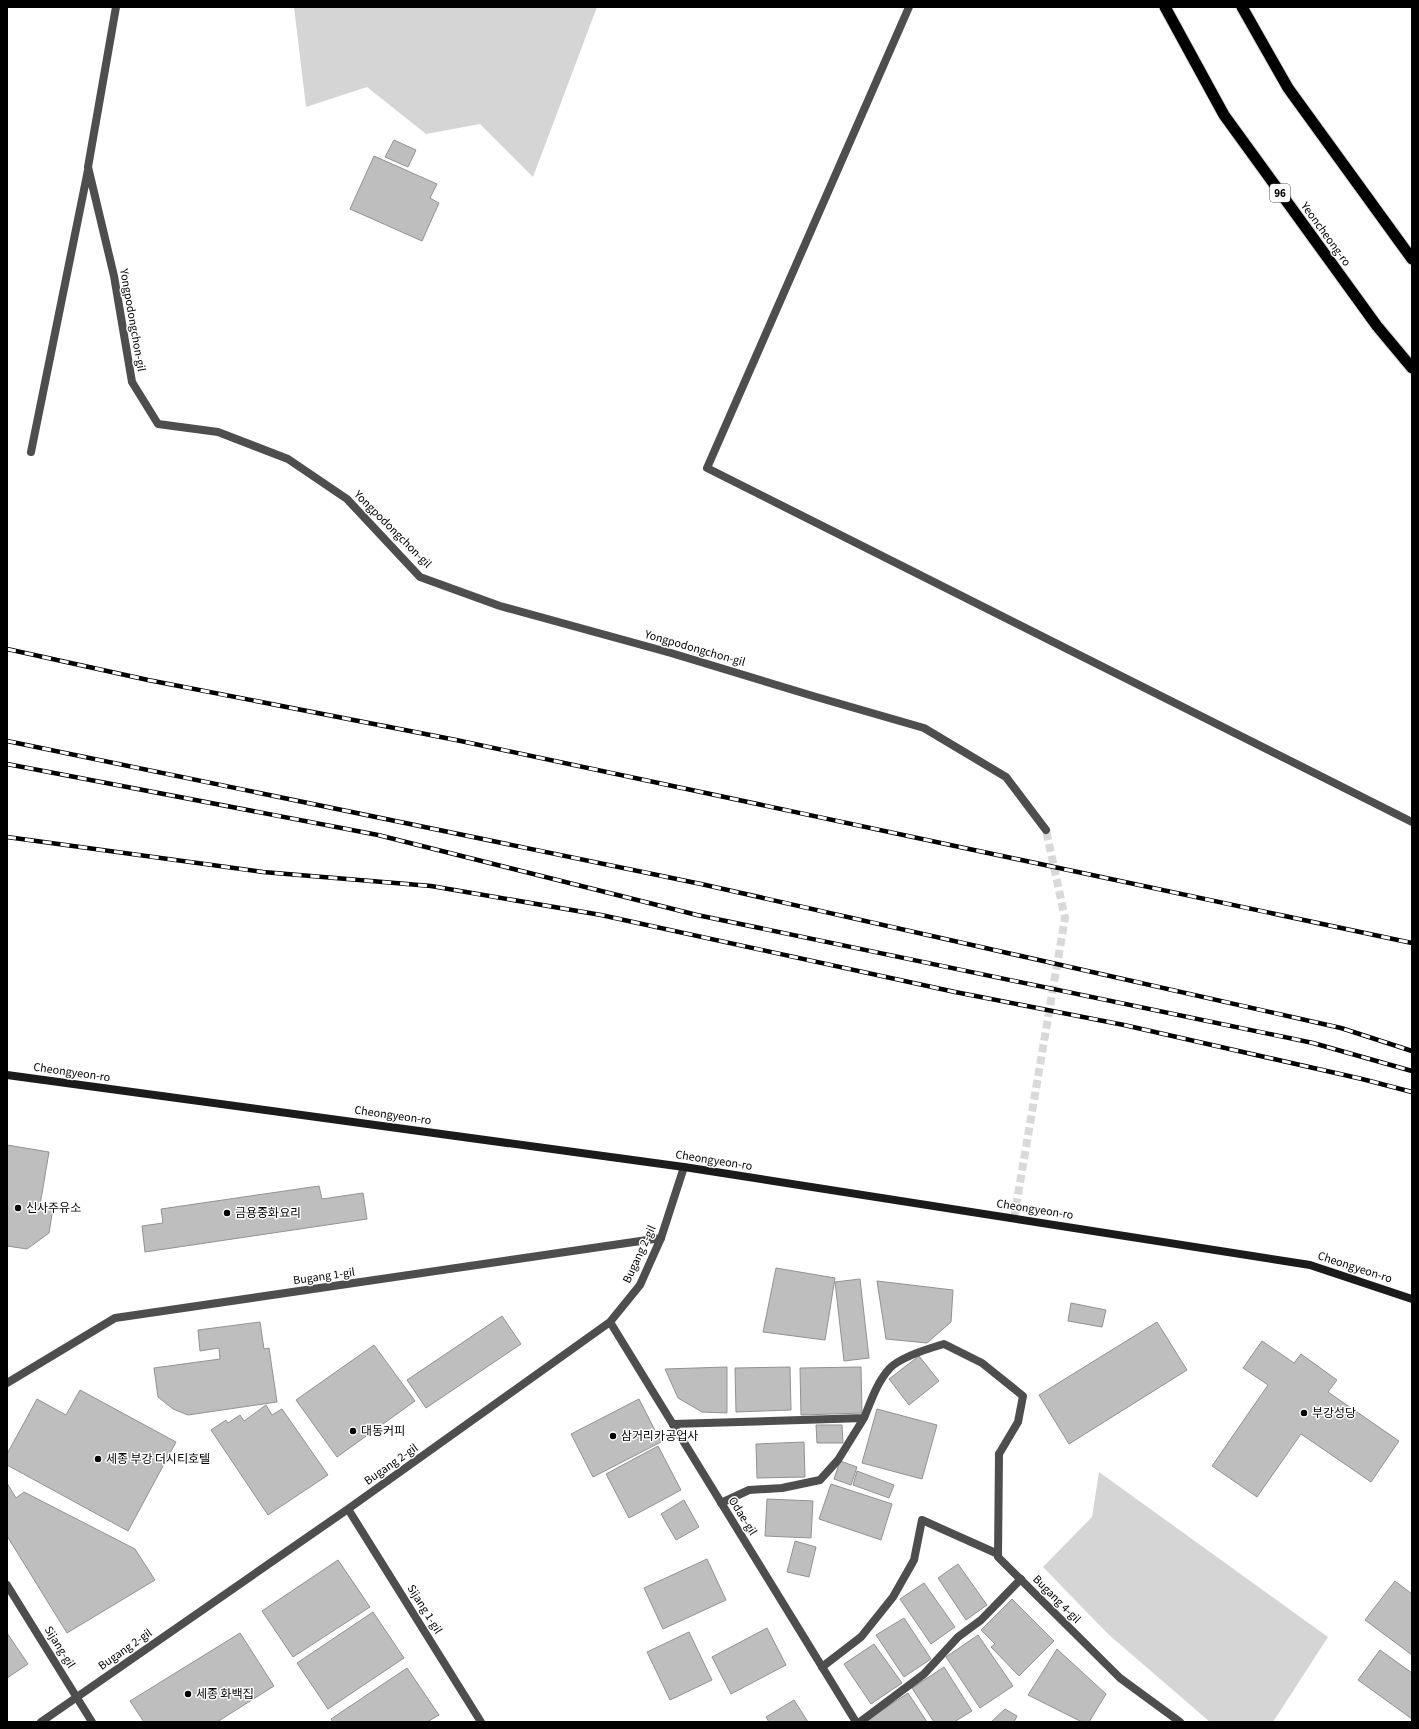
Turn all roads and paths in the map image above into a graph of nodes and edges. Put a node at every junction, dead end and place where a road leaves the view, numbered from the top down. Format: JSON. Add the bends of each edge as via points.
{"nodes":[{"id":1,"x":116,"y":7,"type":"edge"},
{"id":2,"x":909,"y":7,"type":"edge"},
{"id":3,"x":1165,"y":7,"type":"edge"},
{"id":4,"x":1242,"y":7,"type":"edge"},
{"id":5,"x":88,"y":167,"type":"junction"},
{"id":6,"x":1412,"y":259,"type":"edge"},
{"id":7,"x":1412,"y":368,"type":"edge"},
{"id":8,"x":31,"y":452,"type":"dead end"},
{"id":9,"x":1412,"y":822,"type":"edge"},
{"id":10,"x":1046,"y":830,"type":"tunnel mouth"},
{"id":11,"x":7,"y":1075,"type":"edge"},
{"id":12,"x":684,"y":1167,"type":"junction"},
{"id":13,"x":661,"y":1238,"type":"junction"},
{"id":14,"x":1412,"y":1299,"type":"edge"},
{"id":15,"x":610,"y":1322,"type":"junction"},
{"id":16,"x":7,"y":1383,"type":"edge"},
{"id":17,"x":864,"y":1418,"type":"junction"},
{"id":18,"x":673,"y":1424,"type":"junction"},
{"id":19,"x":721,"y":1503,"type":"junction"},
{"id":20,"x":348,"y":1509,"type":"junction"},
{"id":21,"x":998,"y":1554,"type":"junction"},
{"id":22,"x":1020,"y":1579,"type":"junction"},
{"id":23,"x":7,"y":1585,"type":"edge"},
{"id":24,"x":822,"y":1667,"type":"junction"},
{"id":25,"x":77,"y":1698,"type":"junction"},
{"id":26,"x":41,"y":1722,"type":"edge"},
{"id":27,"x":92,"y":1722,"type":"edge"},
{"id":28,"x":481,"y":1722,"type":"edge"},
{"id":29,"x":856,"y":1722,"type":"edge"},
{"id":30,"x":860,"y":1722,"type":"edge"},
{"id":31,"x":1180,"y":1722,"type":"edge"}],
"edges":[{"from":1,"to":5,"type":"street","name":"Yongpodongchon-gil"},
{"from":2,"to":9,"type":"street","via":[[707,468]]},
{"from":3,"to":7,"type":"highway","name":"Yeoncheong-ro","number":"96","via":[[1224,115],[1377,326]]},
{"from":4,"to":6,"type":"highway","via":[[1288,88]]},
{"from":5,"to":8,"type":"street"},
{"from":5,"to":10,"type":"street","name":"Yongpodongchon-gil","via":[[114,276],[132,382],[158,424],[218,432],[288,460],[347,499],[420,577],[500,606],[671,653],[924,728],[1006,777]]},
{"from":11,"to":12,"type":"main road","name":"Cheongyeon-ro"},
{"from":12,"to":13,"type":"street","name":"Bugang 2-gil"},
{"from":12,"to":14,"type":"main road","name":"Cheongyeon-ro","via":[[1310,1265]]},
{"from":13,"to":15,"type":"street","name":"Bugang 2-gil","via":[[640,1285]]},
{"from":13,"to":16,"type":"street","name":"Bugang 1-gil","via":[[115,1318]]},
{"from":15,"to":18,"type":"street","name":"Odae-gil"},
{"from":15,"to":20,"type":"street","name":"Bugang 2-gil"},
{"from":17,"to":18,"type":"street"},
{"from":17,"to":19,"type":"street","via":[[838,1460],[820,1480],[782,1488],[749,1490]]},
{"from":17,"to":21,"type":"street","via":[[874,1392],[891,1368],[918,1352],[944,1344],[982,1363],[1023,1396],[1018,1422],[999,1454]]},
{"from":18,"to":19,"type":"street","name":"Odae-gil"},
{"from":19,"to":24,"type":"street","name":"Odae-gil"},
{"from":20,"to":25,"type":"street","name":"Bugang 2-gil"},
{"from":20,"to":28,"type":"street","name":"Sijang 1-gil"},
{"from":21,"to":22,"type":"street","name":"Bugang 4-gil"},
{"from":21,"to":24,"type":"street","via":[[922,1520],[914,1560],[893,1597],[861,1637]]},
{"from":22,"to":30,"type":"street","via":[[981,1620],[958,1637],[924,1674]]},
{"from":22,"to":31,"type":"street","name":"Bugang 4-gil","via":[[1120,1678]]},
{"from":23,"to":25,"type":"street","name":"Sijang-gil"},
{"from":24,"to":29,"type":"street","name":"Odae-gil"},
{"from":25,"to":26,"type":"street","name":"Bugang 2-gil"},
{"from":25,"to":27,"type":"street","name":"Sijang-gil"}]}
